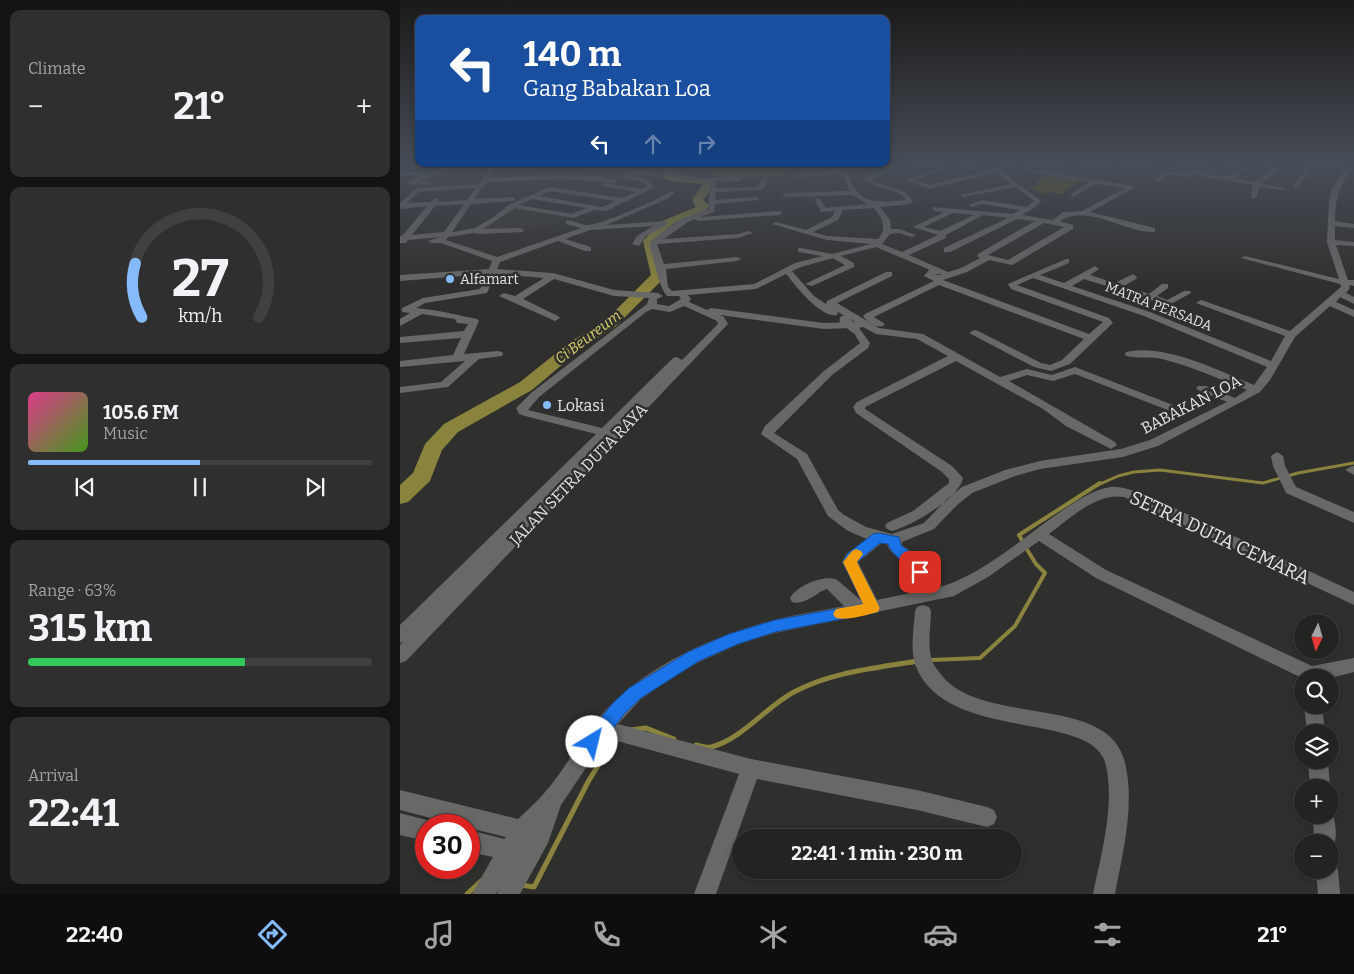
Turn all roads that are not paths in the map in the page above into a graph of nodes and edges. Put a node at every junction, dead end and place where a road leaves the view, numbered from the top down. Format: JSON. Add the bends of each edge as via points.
{"nodes":[{"id":1,"x":434,"y":204,"type":"edge"},
{"id":2,"x":422,"y":205,"type":"edge"},
{"id":3,"x":468,"y":205,"type":"edge"},
{"id":4,"x":515,"y":205,"type":"edge"},
{"id":5,"x":581,"y":205,"type":"edge"},
{"id":6,"x":612,"y":205,"type":"edge"},
{"id":7,"x":647,"y":205,"type":"edge"},
{"id":8,"x":713,"y":205,"type":"edge"},
{"id":9,"x":821,"y":205,"type":"edge"},
{"id":10,"x":910,"y":205,"type":"edge"},
{"id":11,"x":999,"y":205,"type":"edge"},
{"id":12,"x":1036,"y":205,"type":"edge"},
{"id":13,"x":1100,"y":205,"type":"edge"},
{"id":14,"x":1332,"y":205,"type":"edge"},
{"id":15,"x":400,"y":206,"type":"edge"},
{"id":16,"x":875,"y":206,"type":"junction"},
{"id":17,"x":510,"y":207,"type":"junction"},
{"id":18,"x":596,"y":207,"type":"junction"},
{"id":19,"x":936,"y":208,"type":"dead end"},
{"id":20,"x":466,"y":209,"type":"junction"},
{"id":21,"x":840,"y":209,"type":"junction"},
{"id":22,"x":1027,"y":209,"type":"junction"},
{"id":23,"x":953,"y":210,"type":"junction"},
{"id":24,"x":428,"y":211,"type":"junction"},
{"id":25,"x":697,"y":212,"type":"junction"},
{"id":26,"x":779,"y":213,"type":"dead end"},
{"id":27,"x":982,"y":213,"type":"junction"},
{"id":28,"x":1084,"y":213,"type":"junction"},
{"id":29,"x":758,"y":215,"type":"junction"},
{"id":30,"x":1014,"y":216,"type":"junction"},
{"id":31,"x":670,"y":219,"type":"junction"},
{"id":32,"x":688,"y":219,"type":"junction"},
{"id":33,"x":1043,"y":220,"type":"junction"},
{"id":34,"x":569,"y":222,"type":"dead end"},
{"id":35,"x":1054,"y":222,"type":"junction"},
{"id":36,"x":1332,"y":223,"type":"junction"},
{"id":37,"x":776,"y":224,"type":"dead end"},
{"id":38,"x":1354,"y":226,"type":"edge"},
{"id":39,"x":589,"y":228,"type":"junction"},
{"id":40,"x":520,"y":230,"type":"dead end"},
{"id":41,"x":654,"y":230,"type":"junction"},
{"id":42,"x":1152,"y":230,"type":"dead end"},
{"id":43,"x":470,"y":231,"type":"junction"},
{"id":44,"x":807,"y":232,"type":"junction"},
{"id":45,"x":888,"y":232,"type":"junction"},
{"id":46,"x":630,"y":233,"type":"dead end"},
{"id":47,"x":749,"y":233,"type":"dead end"},
{"id":48,"x":912,"y":235,"type":"dead end"},
{"id":49,"x":942,"y":235,"type":"junction"},
{"id":50,"x":444,"y":238,"type":"junction"},
{"id":51,"x":558,"y":239,"type":"junction"},
{"id":52,"x":402,"y":241,"type":"edge"},
{"id":53,"x":655,"y":242,"type":"junction"},
{"id":54,"x":1331,"y":242,"type":"junction"},
{"id":55,"x":636,"y":244,"type":"dead end"},
{"id":56,"x":877,"y":244,"type":"junction"},
{"id":57,"x":1354,"y":244,"type":"edge"},
{"id":58,"x":588,"y":250,"type":"dead end"},
{"id":59,"x":801,"y":250,"type":"dead end"},
{"id":60,"x":948,"y":250,"type":"dead end"},
{"id":61,"x":902,"y":255,"type":"junction"},
{"id":62,"x":834,"y":256,"type":"junction"},
{"id":63,"x":987,"y":258,"type":"junction"},
{"id":64,"x":1245,"y":258,"type":"dead end"},
{"id":65,"x":736,"y":259,"type":"dead end"},
{"id":66,"x":497,"y":260,"type":"junction"},
{"id":67,"x":1066,"y":261,"type":"dead end"},
{"id":68,"x":661,"y":267,"type":"junction"},
{"id":69,"x":1095,"y":269,"type":"dead end"},
{"id":70,"x":787,"y":270,"type":"junction"},
{"id":71,"x":492,"y":271,"type":"junction"},
{"id":72,"x":889,"y":274,"type":"dead end"},
{"id":73,"x":553,"y":276,"type":"junction"},
{"id":74,"x":1034,"y":276,"type":"junction"},
{"id":75,"x":1084,"y":276,"type":"junction"},
{"id":76,"x":940,"y":277,"type":"junction"},
{"id":77,"x":1133,"y":277,"type":"dead end"},
{"id":78,"x":400,"y":278,"type":"edge"},
{"id":79,"x":1349,"y":282,"type":"edge"},
{"id":80,"x":809,"y":284,"type":"dead end"},
{"id":81,"x":1065,"y":286,"type":"junction"},
{"id":82,"x":1117,"y":286,"type":"junction"},
{"id":83,"x":1166,"y":286,"type":"dead end"},
{"id":84,"x":1187,"y":293,"type":"dead end"},
{"id":85,"x":1341,"y":294,"type":"junction"},
{"id":86,"x":504,"y":296,"type":"dead end"},
{"id":87,"x":1095,"y":297,"type":"junction"},
{"id":88,"x":1150,"y":297,"type":"junction"},
{"id":89,"x":516,"y":298,"type":"junction"},
{"id":90,"x":665,"y":299,"type":"junction"},
{"id":91,"x":1354,"y":300,"type":"edge"},
{"id":92,"x":1168,"y":303,"type":"junction"},
{"id":93,"x":1201,"y":303,"type":"dead end"},
{"id":94,"x":1331,"y":303,"type":"junction"},
{"id":95,"x":1076,"y":309,"type":"junction"},
{"id":96,"x":420,"y":311,"type":"junction"},
{"id":97,"x":737,"y":314,"type":"junction"},
{"id":98,"x":1147,"y":314,"type":"junction"},
{"id":99,"x":1354,"y":314,"type":"edge"},
{"id":100,"x":710,"y":317,"type":"junction"},
{"id":101,"x":555,"y":318,"type":"dead end"},
{"id":102,"x":400,"y":322,"type":"edge"},
{"id":103,"x":880,"y":324,"type":"dead end"},
{"id":104,"x":860,"y":327,"type":"junction"},
{"id":105,"x":974,"y":333,"type":"dead end"},
{"id":106,"x":468,"y":334,"type":"junction"},
{"id":107,"x":1291,"y":335,"type":"junction"},
{"id":108,"x":1090,"y":338,"type":"junction"},
{"id":109,"x":400,"y":340,"type":"edge"},
{"id":110,"x":498,"y":354,"type":"dead end"},
{"id":111,"x":1130,"y":354,"type":"dead end"},
{"id":112,"x":476,"y":356,"type":"junction"},
{"id":113,"x":955,"y":357,"type":"junction"},
{"id":114,"x":457,"y":358,"type":"junction"},
{"id":115,"x":683,"y":361,"type":"junction"},
{"id":116,"x":400,"y":364,"type":"edge"},
{"id":117,"x":1273,"y":366,"type":"junction"},
{"id":118,"x":998,"y":381,"type":"junction"},
{"id":119,"x":1202,"y":388,"type":"dead end"},
{"id":120,"x":400,"y":390,"type":"edge"},
{"id":121,"x":1256,"y":390,"type":"junction"},
{"id":122,"x":1236,"y":402,"type":"junction"},
{"id":123,"x":1174,"y":408,"type":"dead end"},
{"id":124,"x":603,"y":432,"type":"junction"},
{"id":125,"x":1111,"y":445,"type":"dead end"},
{"id":126,"x":1277,"y":456,"type":"dead end"},
{"id":127,"x":1354,"y":518,"type":"edge"},
{"id":128,"x":522,"y":523,"type":"junction"},
{"id":129,"x":893,"y":533,"type":"junction"},
{"id":130,"x":1039,"y":534,"type":"junction"},
{"id":131,"x":878,"y":538,"type":"junction"},
{"id":132,"x":922,"y":586,"type":"dead end"},
{"id":133,"x":798,"y":598,"type":"dead end"},
{"id":134,"x":1354,"y":599,"type":"edge"},
{"id":135,"x":866,"y":609,"type":"junction"},
{"id":136,"x":923,"y":611,"type":"dead end"},
{"id":137,"x":400,"y":636,"type":"edge"},
{"id":138,"x":400,"y":655,"type":"edge"},
{"id":139,"x":1354,"y":665,"type":"edge"},
{"id":140,"x":1297,"y":669,"type":"edge"},
{"id":141,"x":1338,"y":669,"type":"edge"},
{"id":142,"x":602,"y":728,"type":"junction"},
{"id":143,"x":751,"y":768,"type":"junction"},
{"id":144,"x":400,"y":800,"type":"edge"},
{"id":145,"x":987,"y":817,"type":"dead end"},
{"id":146,"x":400,"y":824,"type":"edge"},
{"id":147,"x":415,"y":827,"type":"edge"},
{"id":148,"x":531,"y":832,"type":"junction"},
{"id":149,"x":480,"y":844,"type":"edge"},
{"id":150,"x":518,"y":853,"type":"junction"},
{"id":151,"x":1328,"y":879,"type":"edge"},
{"id":152,"x":483,"y":894,"type":"edge"},
{"id":153,"x":508,"y":894,"type":"edge"},
{"id":154,"x":705,"y":894,"type":"edge"},
{"id":155,"x":1104,"y":894,"type":"edge"},
{"id":156,"x":1329,"y":894,"type":"edge"}],
"edges":[{"from":1,"to":24,"type":"street"},
{"from":2,"to":15,"type":"street"},
{"from":3,"to":20,"type":"street"},
{"from":4,"to":17,"type":"street"},
{"from":5,"to":18,"type":"street"},
{"from":6,"to":18,"type":"street"},
{"from":7,"to":39,"type":"street"},
{"from":8,"to":25,"type":"street","via":[[712,210]]},
{"from":9,"to":21,"type":"street","via":[[824,210]]},
{"from":10,"to":16,"type":"street"},
{"from":11,"to":22,"type":"street"},
{"from":12,"to":22,"type":"street"},
{"from":13,"to":28,"type":"street"},
{"from":14,"to":36,"type":"street"},
{"from":16,"to":21,"type":"street"},
{"from":16,"to":45,"type":"street","via":[[886,221]]},
{"from":17,"to":18,"type":"street","via":[[574,216]]},
{"from":17,"to":43,"type":"street","via":[[495,220]]},
{"from":19,"to":23,"type":"street"},
{"from":20,"to":24,"type":"street"},
{"from":20,"to":50,"type":"street"},
{"from":21,"to":44,"type":"street","via":[[835,218]]},
{"from":22,"to":30,"type":"street"},
{"from":23,"to":27,"type":"street"},
{"from":23,"to":49,"type":"street","via":[[918,227]]},
{"from":24,"to":52,"type":"street"},
{"from":25,"to":29,"type":"street","via":[[753,212]]},
{"from":25,"to":31,"type":"street"},
{"from":25,"to":32,"type":"street"},
{"from":26,"to":29,"type":"street"},
{"from":27,"to":30,"type":"street"},
{"from":27,"to":49,"type":"street"},
{"from":28,"to":35,"type":"street","via":[[1066,214]]},
{"from":28,"to":42,"type":"street"},
{"from":29,"to":32,"type":"street"},
{"from":30,"to":33,"type":"street"},
{"from":30,"to":60,"type":"street"},
{"from":31,"to":39,"type":"street"},
{"from":31,"to":41,"type":"street"},
{"from":32,"to":53,"type":"street"},
{"from":33,"to":35,"type":"street"},
{"from":33,"to":63,"type":"street","via":[[981,256]]},
{"from":34,"to":39,"type":"street"},
{"from":35,"to":63,"type":"street","via":[[1070,227],[1009,263]]},
{"from":36,"to":38,"type":"street"},
{"from":36,"to":54,"type":"street"},
{"from":37,"to":44,"type":"street"},
{"from":39,"to":51,"type":"street"},
{"from":40,"to":43,"type":"street"},
{"from":41,"to":46,"type":"street"},
{"from":41,"to":55,"type":"street","via":[[641,236]]},
{"from":43,"to":50,"type":"street"},
{"from":44,"to":56,"type":"street","via":[[827,238]]},
{"from":45,"to":48,"type":"street"},
{"from":45,"to":56,"type":"street"},
{"from":47,"to":53,"type":"street"},
{"from":49,"to":61,"type":"street"},
{"from":50,"to":52,"type":"street"},
{"from":50,"to":66,"type":"street"},
{"from":51,"to":58,"type":"street"},
{"from":51,"to":66,"type":"street"},
{"from":53,"to":68,"type":"street","via":[[653,248]]},
{"from":54,"to":57,"type":"street"},
{"from":54,"to":79,"type":"street"},
{"from":56,"to":61,"type":"street"},
{"from":56,"to":62,"type":"street"},
{"from":59,"to":62,"type":"street"},
{"from":61,"to":76,"type":"street","via":[[931,267]]},
{"from":62,"to":70,"type":"street","via":[[798,264]]},
{"from":62,"to":80,"type":"street","via":[[851,265]]},
{"from":63,"to":76,"type":"street","via":[[964,270]]},
{"from":64,"to":79,"type":"street"},
{"from":65,"to":68,"type":"street"},
{"from":66,"to":71,"type":"street"},
{"from":67,"to":74,"type":"street"},
{"from":68,"to":90,"type":"street"},
{"from":69,"to":75,"type":"street"},
{"from":70,"to":90,"type":"street","via":[[756,286]]},
{"from":70,"to":104,"type":"street","bridge":true,"via":[[811,298]]},
{"from":71,"to":73,"type":"street"},
{"from":71,"to":78,"type":"street"},
{"from":71,"to":96,"type":"street","via":[[483,292],[423,300],[405,310]]},
{"from":72,"to":104,"type":"street","via":[[830,301]]},
{"from":73,"to":89,"type":"street"},
{"from":73,"to":90,"type":"street","via":[[607,291]]},
{"from":74,"to":81,"type":"street","name":"MATRA PERSADA"},
{"from":74,"to":95,"type":"street","via":[[1012,286]]},
{"from":75,"to":81,"type":"street"},
{"from":75,"to":82,"type":"street"},
{"from":76,"to":103,"type":"street","via":[[868,316]]},
{"from":76,"to":108,"type":"street"},
{"from":77,"to":82,"type":"street"},
{"from":79,"to":85,"type":"street","name":"BABAKAN LOA"},
{"from":81,"to":87,"type":"street","name":"MATRA PERSADA"},
{"from":82,"to":88,"type":"street"},
{"from":83,"to":88,"type":"street"},
{"from":84,"to":92,"type":"street"},
{"from":85,"to":91,"type":"street"},
{"from":85,"to":94,"type":"street","name":"BABAKAN LOA"},
{"from":86,"to":89,"type":"street"},
{"from":87,"to":95,"type":"street"},
{"from":87,"to":98,"type":"street","name":"MATRA PERSADA"},
{"from":88,"to":92,"type":"street"},
{"from":89,"to":101,"type":"street"},
{"from":90,"to":100,"type":"street"},
{"from":90,"to":124,"type":"street","via":[[522,408],[529,414]]},
{"from":92,"to":98,"type":"street"},
{"from":93,"to":107,"type":"street"},
{"from":94,"to":99,"type":"street"},
{"from":94,"to":107,"type":"street","name":"BABAKAN LOA"},
{"from":95,"to":108,"type":"street","via":[[1108,322]]},
{"from":96,"to":102,"type":"street"},
{"from":96,"to":106,"type":"street","via":[[458,316],[460,321],[474,321]]},
{"from":97,"to":100,"type":"street","name":"JALAN SETRA DUTA RAYA"},
{"from":97,"to":100,"type":"street"},
{"from":97,"to":104,"type":"street","via":[[824,326]]},
{"from":98,"to":117,"type":"street","name":"MATRA PERSADA"},
{"from":100,"to":115,"type":"street","name":"JALAN SETRA DUTA RAYA"},
{"from":104,"to":113,"type":"street","via":[[919,336]]},
{"from":104,"to":131,"type":"street","via":[[864,346],[828,373],[767,434],[802,457],[833,513]]},
{"from":105,"to":108,"type":"street","via":[[1046,368],[1066,362]]},
{"from":106,"to":109,"type":"street"},
{"from":106,"to":114,"type":"street"},
{"from":107,"to":117,"type":"street","name":"BABAKAN LOA"},
{"from":110,"to":112,"type":"street"},
{"from":111,"to":121,"type":"street","via":[[1164,356]]},
{"from":112,"to":114,"type":"street"},
{"from":112,"to":120,"type":"street","via":[[444,385]]},
{"from":113,"to":118,"type":"street"},
{"from":113,"to":129,"type":"street","via":[[859,407],[860,411],[956,478],[955,485]]},
{"from":114,"to":116,"type":"street"},
{"from":115,"to":124,"type":"street","name":"JALAN SETRA DUTA RAYA"},
{"from":115,"to":128,"type":"street","name":"JALAN SETRA DUTA RAYA"},
{"from":117,"to":121,"type":"street","name":"BABAKAN LOA"},
{"from":118,"to":123,"type":"street","via":[[1027,372],[1053,378],[1075,370]]},
{"from":118,"to":125,"type":"street"},
{"from":119,"to":122,"type":"street"},
{"from":121,"to":122,"type":"street","name":"BABAKAN LOA"},
{"from":122,"to":129,"type":"street","name":"BABAKAN LOA","via":[[1154,443],[1123,453],[1023,469],[985,483],[956,498],[928,526],[902,535]]},
{"from":124,"to":128,"type":"street","name":"JALAN SETRA DUTA RAYA"},
{"from":126,"to":127,"type":"street","via":[[1291,490]]},
{"from":128,"to":137,"type":"street","name":"JALAN SETRA DUTA RAYA"},
{"from":128,"to":138,"type":"street","name":"JALAN SETRA DUTA RAYA"},
{"from":129,"to":131,"type":"street"},
{"from":129,"to":132,"type":"street","via":[[895,547],[917,564]]},
{"from":130,"to":134,"type":"street","name":"SETRA DUTA CEMARA","via":[[1100,496],[1128,493]]},
{"from":130,"to":135,"type":"street","name":"SETRA DUTA CEMARA","via":[[948,592]]},
{"from":130,"to":140,"type":"street","via":[[1101,574]]},
{"from":131,"to":135,"type":"street","via":[[850,562]]},
{"from":133,"to":135,"type":"street","via":[[821,584],[830,583]]},
{"from":135,"to":142,"type":"street","name":"SETRA DUTA CEMARA","via":[[775,626],[693,657],[635,693]]},
{"from":136,"to":155,"type":"street","via":[[923,661],[942,687],[958,699],[998,714],[1083,730],[1110,749],[1114,757],[1118,795]]},
{"from":139,"to":141,"type":"street"},
{"from":142,"to":143,"type":"street"},
{"from":142,"to":148,"type":"street","name":"SETRA DUTA CEMARA"},
{"from":143,"to":145,"type":"street"},
{"from":143,"to":154,"type":"street"},
{"from":144,"to":148,"type":"street"},
{"from":146,"to":147,"type":"street"},
{"from":148,"to":150,"type":"street"},
{"from":149,"to":150,"type":"street"},
{"from":150,"to":152,"type":"street"},
{"from":150,"to":153,"type":"street"},
{"from":151,"to":156,"type":"street"}]}
